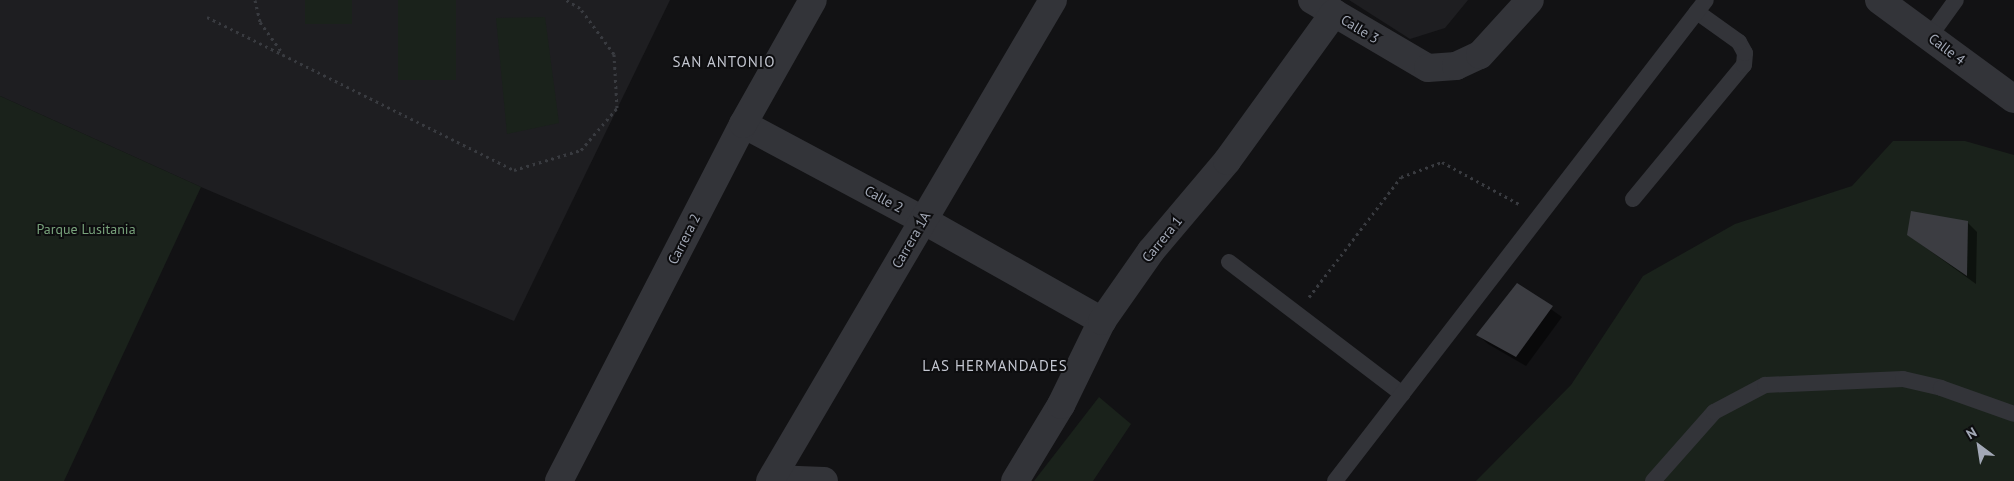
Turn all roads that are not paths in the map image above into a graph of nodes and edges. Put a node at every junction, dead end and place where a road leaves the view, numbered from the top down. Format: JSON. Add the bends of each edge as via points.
{"nodes":[{"id":1,"x":813,"y":0,"type":"edge"},
{"id":2,"x":1054,"y":0,"type":"edge"},
{"id":3,"x":1530,"y":0,"type":"edge"},
{"id":4,"x":1879,"y":0,"type":"edge"},
{"id":5,"x":1956,"y":0,"type":"edge"},
{"id":6,"x":1702,"y":6,"type":"edge"},
{"id":7,"x":1323,"y":7,"type":"edge"},
{"id":8,"x":1930,"y":36,"type":"junction"},
{"id":9,"x":2014,"y":99,"type":"edge"},
{"id":10,"x":743,"y":124,"type":"junction"},
{"id":11,"x":1633,"y":199,"type":"dead end"},
{"id":12,"x":923,"y":220,"type":"junction"},
{"id":13,"x":1229,"y":262,"type":"dead end"},
{"id":14,"x":1102,"y":321,"type":"junction"},
{"id":15,"x":1402,"y":394,"type":"junction"},
{"id":16,"x":2014,"y":414,"type":"edge"},
{"id":17,"x":771,"y":480,"type":"edge"},
{"id":18,"x":559,"y":481,"type":"edge"},
{"id":19,"x":824,"y":481,"type":"edge"},
{"id":20,"x":1015,"y":481,"type":"edge"},
{"id":21,"x":1335,"y":481,"type":"edge"},
{"id":22,"x":1653,"y":481,"type":"edge"}],
"edges":[{"from":1,"to":10,"type":"street","name":"Carrera 2"},
{"from":2,"to":12,"type":"street","name":"Carrera 1A"},
{"from":3,"to":7,"type":"street","name":"Calle 3","via":[[1480,55],[1456,66],[1428,68]]},
{"from":4,"to":8,"type":"street","name":"Calle 4"},
{"from":5,"to":8,"type":"lane"},
{"from":6,"to":11,"type":"lane","via":[[1739,42],[1745,53],[1744,65]]},
{"from":6,"to":15,"type":"lane"},
{"from":7,"to":14,"type":"street","name":"Carrera 1","via":[[1227,161],[1151,251]]},
{"from":8,"to":9,"type":"street","name":"Calle 4"},
{"from":10,"to":12,"type":"street","name":"Calle 2"},
{"from":10,"to":18,"type":"street","name":"Carrera 2"},
{"from":12,"to":14,"type":"street","name":"Calle 2"},
{"from":12,"to":17,"type":"street","name":"Carrera 1A"},
{"from":13,"to":15,"type":"lane"},
{"from":14,"to":20,"type":"street","name":"Carrera 1","via":[[1061,405]]},
{"from":15,"to":21,"type":"lane"},
{"from":16,"to":22,"type":"lane","via":[[1941,388],[1903,379],[1765,385],[1714,412]]},
{"from":17,"to":19,"type":"street"}]}
